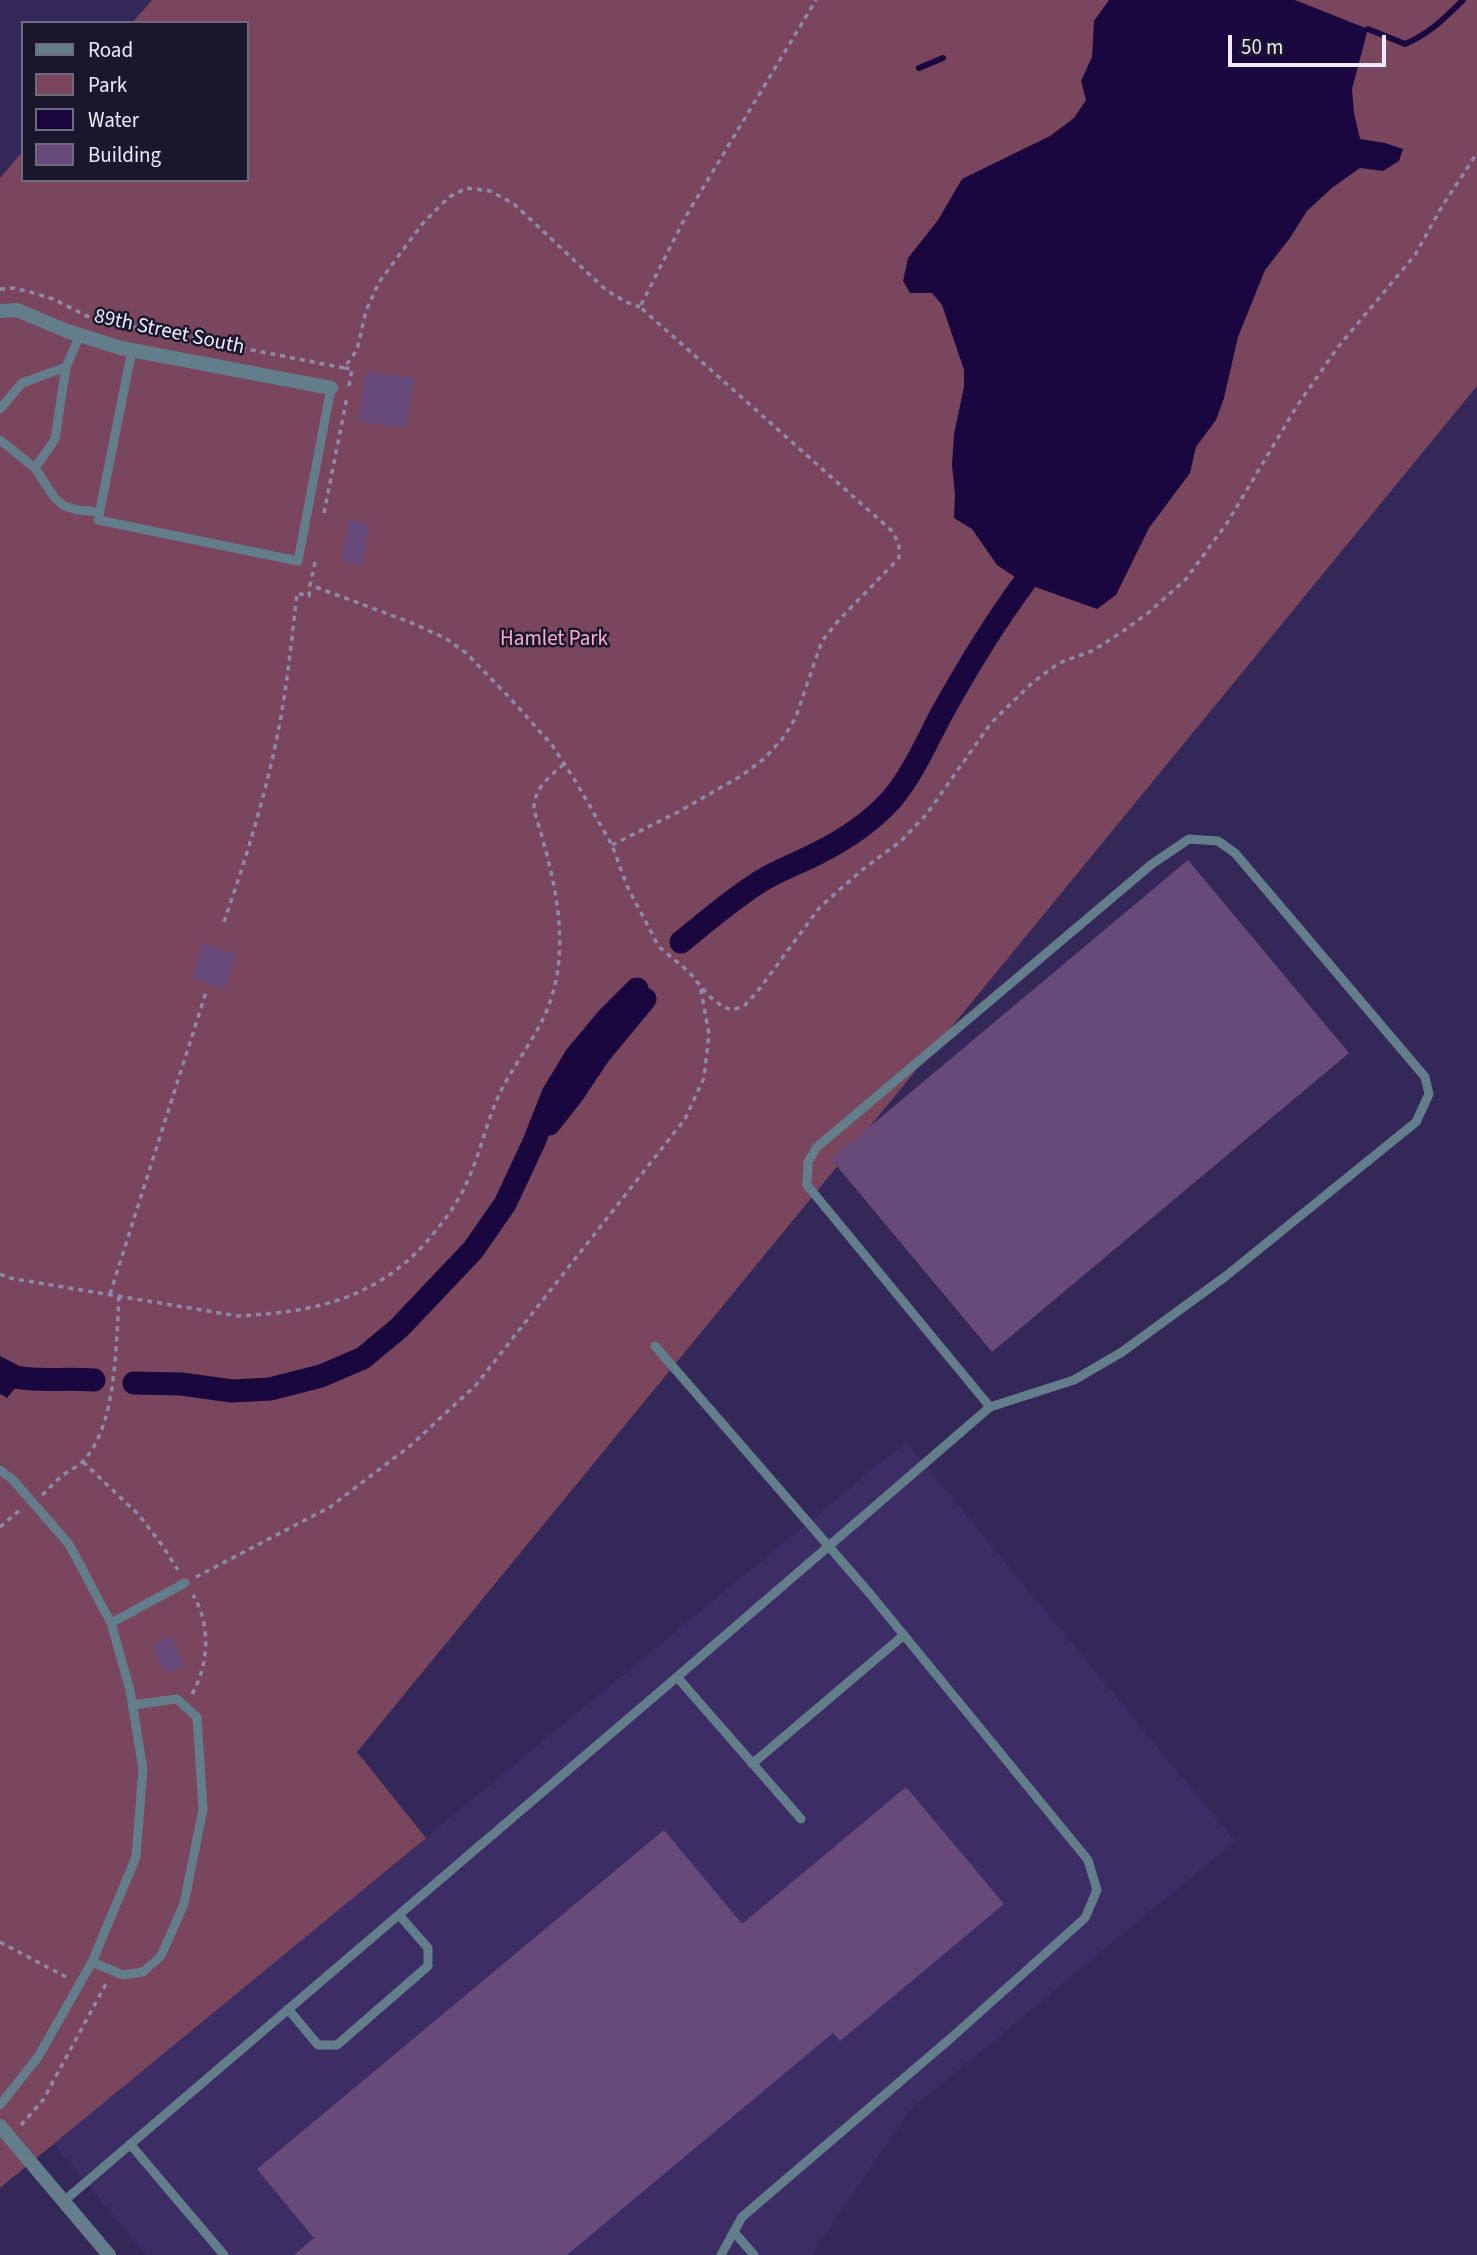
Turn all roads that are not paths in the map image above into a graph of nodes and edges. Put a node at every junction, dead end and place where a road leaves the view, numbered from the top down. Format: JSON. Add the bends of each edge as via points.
{"nodes":[{"id":1,"x":0,"y":311,"type":"edge"},
{"id":2,"x":80,"y":335,"type":"junction"},
{"id":3,"x":132,"y":350,"type":"junction"},
{"id":4,"x":66,"y":368,"type":"junction"},
{"id":5,"x":331,"y":388,"type":"joint"},
{"id":6,"x":0,"y":409,"type":"edge"},
{"id":7,"x":0,"y":440,"type":"edge"},
{"id":8,"x":35,"y":468,"type":"junction"},
{"id":9,"x":100,"y":512,"type":"junction"},
{"id":10,"x":655,"y":1346,"type":"dead end"},
{"id":11,"x":990,"y":1407,"type":"junction"},
{"id":12,"x":0,"y":1469,"type":"edge"},
{"id":13,"x":829,"y":1547,"type":"junction"},
{"id":14,"x":185,"y":1583,"type":"road end"},
{"id":15,"x":111,"y":1622,"type":"junction"},
{"id":16,"x":904,"y":1635,"type":"junction"},
{"id":17,"x":677,"y":1677,"type":"junction"},
{"id":18,"x":132,"y":1705,"type":"junction"},
{"id":19,"x":752,"y":1764,"type":"junction"},
{"id":20,"x":801,"y":1819,"type":"dead end"},
{"id":21,"x":399,"y":1915,"type":"junction"},
{"id":22,"x":92,"y":1962,"type":"junction"},
{"id":23,"x":288,"y":2009,"type":"junction"},
{"id":24,"x":0,"y":2105,"type":"edge"},
{"id":25,"x":4,"y":2132,"type":"edge"},
{"id":26,"x":130,"y":2144,"type":"junction"},
{"id":27,"x":64,"y":2202,"type":"junction"},
{"id":28,"x":734,"y":2232,"type":"junction"},
{"id":29,"x":109,"y":2255,"type":"edge"},
{"id":30,"x":224,"y":2255,"type":"edge"},
{"id":31,"x":722,"y":2255,"type":"edge"},
{"id":32,"x":754,"y":2255,"type":"edge"}],
"edges":[{"from":1,"to":2,"type":"street","name":"89th Street South","via":[[17,310]]},
{"from":2,"to":3,"type":"street","name":"89th Street South"},
{"from":2,"to":4,"type":"lane"},
{"from":3,"to":5,"type":"street","name":"89th Street South"},
{"from":3,"to":9,"type":"lane"},
{"from":4,"to":6,"type":"lane","via":[[22,383]]},
{"from":4,"to":8,"type":"lane","via":[[55,439]]},
{"from":5,"to":9,"type":"lane","via":[[298,561],[98,520]]},
{"from":7,"to":8,"type":"lane"},
{"from":8,"to":9,"type":"lane","via":[[64,506]]},
{"from":10,"to":13,"type":"lane"},
{"from":11,"to":11,"type":"lane","via":[[1074,1380],[1122,1352],[1226,1276],[1416,1122],[1429,1094],[1425,1077],[1235,853],[1218,841],[1189,839],[1152,864],[817,1147],[808,1162],[807,1185]]},
{"from":11,"to":13,"type":"lane"},
{"from":12,"to":15,"type":"lane","via":[[69,1544]]},
{"from":13,"to":16,"type":"lane"},
{"from":13,"to":17,"type":"lane"},
{"from":14,"to":15,"type":"lane"},
{"from":15,"to":18,"type":"lane"},
{"from":16,"to":19,"type":"lane"},
{"from":16,"to":28,"type":"lane","via":[[1088,1860],[1097,1890],[1085,1917],[742,2217]]},
{"from":17,"to":19,"type":"lane"},
{"from":17,"to":21,"type":"lane"},
{"from":18,"to":22,"type":"lane","via":[[143,1769],[136,1857]]},
{"from":18,"to":22,"type":"lane","via":[[177,1699],[197,1717],[203,1809],[184,1904],[161,1956],[143,1972],[123,1975]]},
{"from":19,"to":20,"type":"lane"},
{"from":21,"to":23,"type":"lane"},
{"from":21,"to":23,"type":"lane","via":[[428,1948],[428,1966],[337,2045],[318,2045]]},
{"from":22,"to":24,"type":"lane","via":[[38,2057]]},
{"from":23,"to":26,"type":"lane"},
{"from":25,"to":27,"type":"street"},
{"from":26,"to":27,"type":"lane"},
{"from":26,"to":30,"type":"lane"},
{"from":27,"to":29,"type":"street"},
{"from":28,"to":31,"type":"lane"},
{"from":28,"to":32,"type":"lane"}]}
